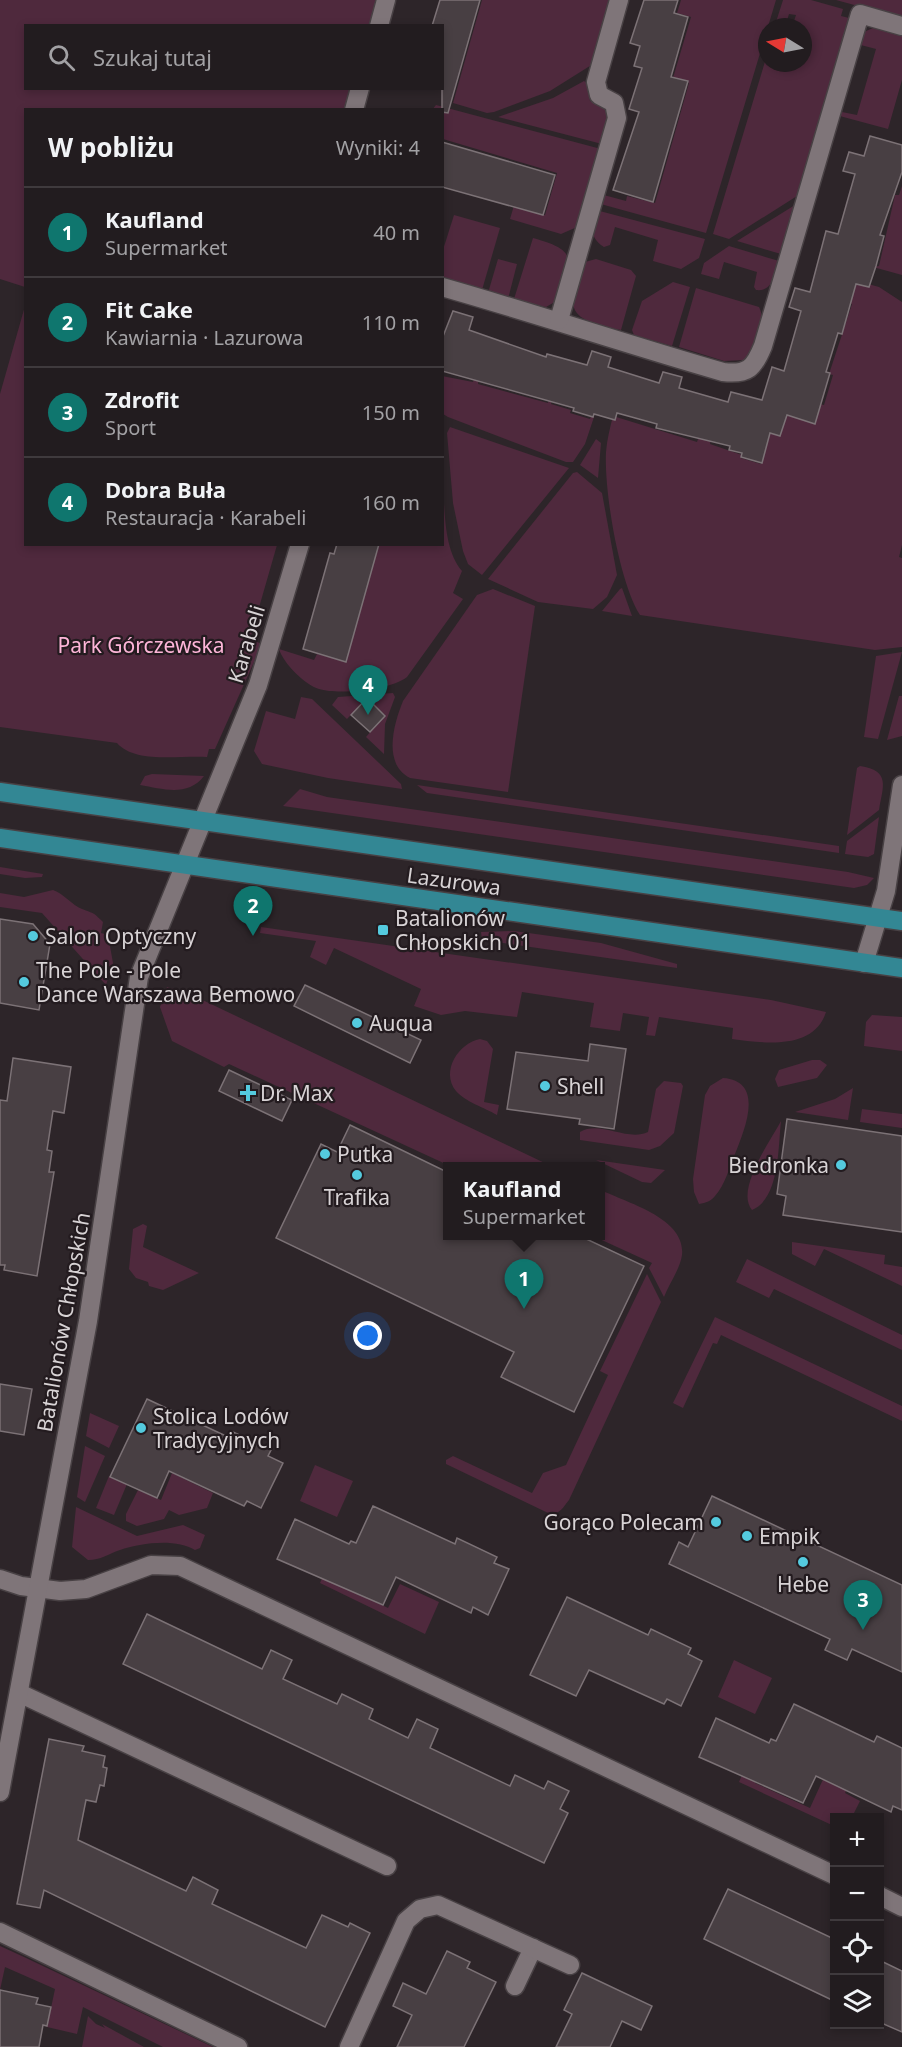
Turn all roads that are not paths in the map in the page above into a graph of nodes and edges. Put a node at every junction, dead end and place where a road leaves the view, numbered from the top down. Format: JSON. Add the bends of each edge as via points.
{"nodes":[{"id":1,"x":386,"y":0,"type":"edge"},
{"id":2,"x":619,"y":0,"type":"edge"},
{"id":3,"x":380,"y":24,"type":"edge"},
{"id":4,"x":902,"y":26,"type":"edge"},
{"id":5,"x":359,"y":90,"type":"edge"},
{"id":6,"x":355,"y":108,"type":"edge"},
{"id":7,"x":444,"y":288,"type":"edge"},
{"id":8,"x":559,"y":320,"type":"junction"},
{"id":9,"x":299,"y":546,"type":"edge"},
{"id":10,"x":902,"y":785,"type":"edge"},
{"id":11,"x":0,"y":792,"type":"edge"},
{"id":12,"x":202,"y":822,"type":"junction"},
{"id":13,"x":0,"y":838,"type":"edge"},
{"id":14,"x":184,"y":865,"type":"junction"},
{"id":15,"x":879,"y":918,"type":"junction"},
{"id":16,"x":902,"y":921,"type":"edge"},
{"id":17,"x":864,"y":963,"type":"junction"},
{"id":18,"x":902,"y":968,"type":"edge"},
{"id":19,"x":0,"y":1579,"type":"edge"},
{"id":20,"x":38,"y":1590,"type":"junction"},
{"id":21,"x":19,"y":1693,"type":"junction"},
{"id":22,"x":0,"y":1792,"type":"edge"},
{"id":23,"x":387,"y":1866,"type":"dead end"},
{"id":24,"x":830,"y":1873,"type":"edge"},
{"id":25,"x":884,"y":1898,"type":"edge"},
{"id":26,"x":902,"y":1906,"type":"edge"},
{"id":27,"x":0,"y":1932,"type":"edge"},
{"id":28,"x":533,"y":1948,"type":"junction"},
{"id":29,"x":570,"y":1965,"type":"dead end"},
{"id":30,"x":514,"y":1986,"type":"dead end"},
{"id":31,"x":238,"y":2047,"type":"edge"},
{"id":32,"x":349,"y":2047,"type":"edge"}],
"edges":[{"from":1,"to":3,"type":"street"},
{"from":2,"to":8,"type":"street","via":[[596,82],[599,95],[614,103],[617,118]]},
{"from":4,"to":8,"type":"street","via":[[860,14],[763,346],[748,370],[737,374],[723,372]]},
{"from":5,"to":6,"type":"street"},
{"from":7,"to":8,"type":"street"},
{"from":9,"to":12,"type":"street","name":"Karabeli","via":[[258,685]]},
{"from":10,"to":15,"type":"street","via":[[890,874]]},
{"from":11,"to":12,"type":"main road","name":"Lazurowa"},
{"from":12,"to":14,"type":"street","name":"Karabeli"},
{"from":12,"to":15,"type":"main road","name":"Lazurowa"},
{"from":13,"to":14,"type":"main road","name":"Lazurowa"},
{"from":14,"to":17,"type":"main road","name":"Lazurowa"},
{"from":14,"to":20,"type":"street","name":"Batalionów Chłopskich","via":[[139,977],[88,1321]]},
{"from":15,"to":16,"type":"main road","name":"Lazurowa"},
{"from":15,"to":17,"type":"street"},
{"from":17,"to":18,"type":"main road","name":"Lazurowa"},
{"from":19,"to":20,"type":"street"},
{"from":20,"to":21,"type":"street","name":"Batalionów Chłopskich"},
{"from":20,"to":24,"type":"street","via":[[86,1589],[151,1565],[180,1566]]},
{"from":21,"to":22,"type":"street","name":"Batalionów Chłopskich"},
{"from":21,"to":23,"type":"street"},
{"from":25,"to":26,"type":"street"},
{"from":27,"to":31,"type":"street"},
{"from":28,"to":29,"type":"street"},
{"from":28,"to":30,"type":"street"},
{"from":28,"to":32,"type":"street","via":[[438,1905],[420,1909],[406,1921]]}]}
